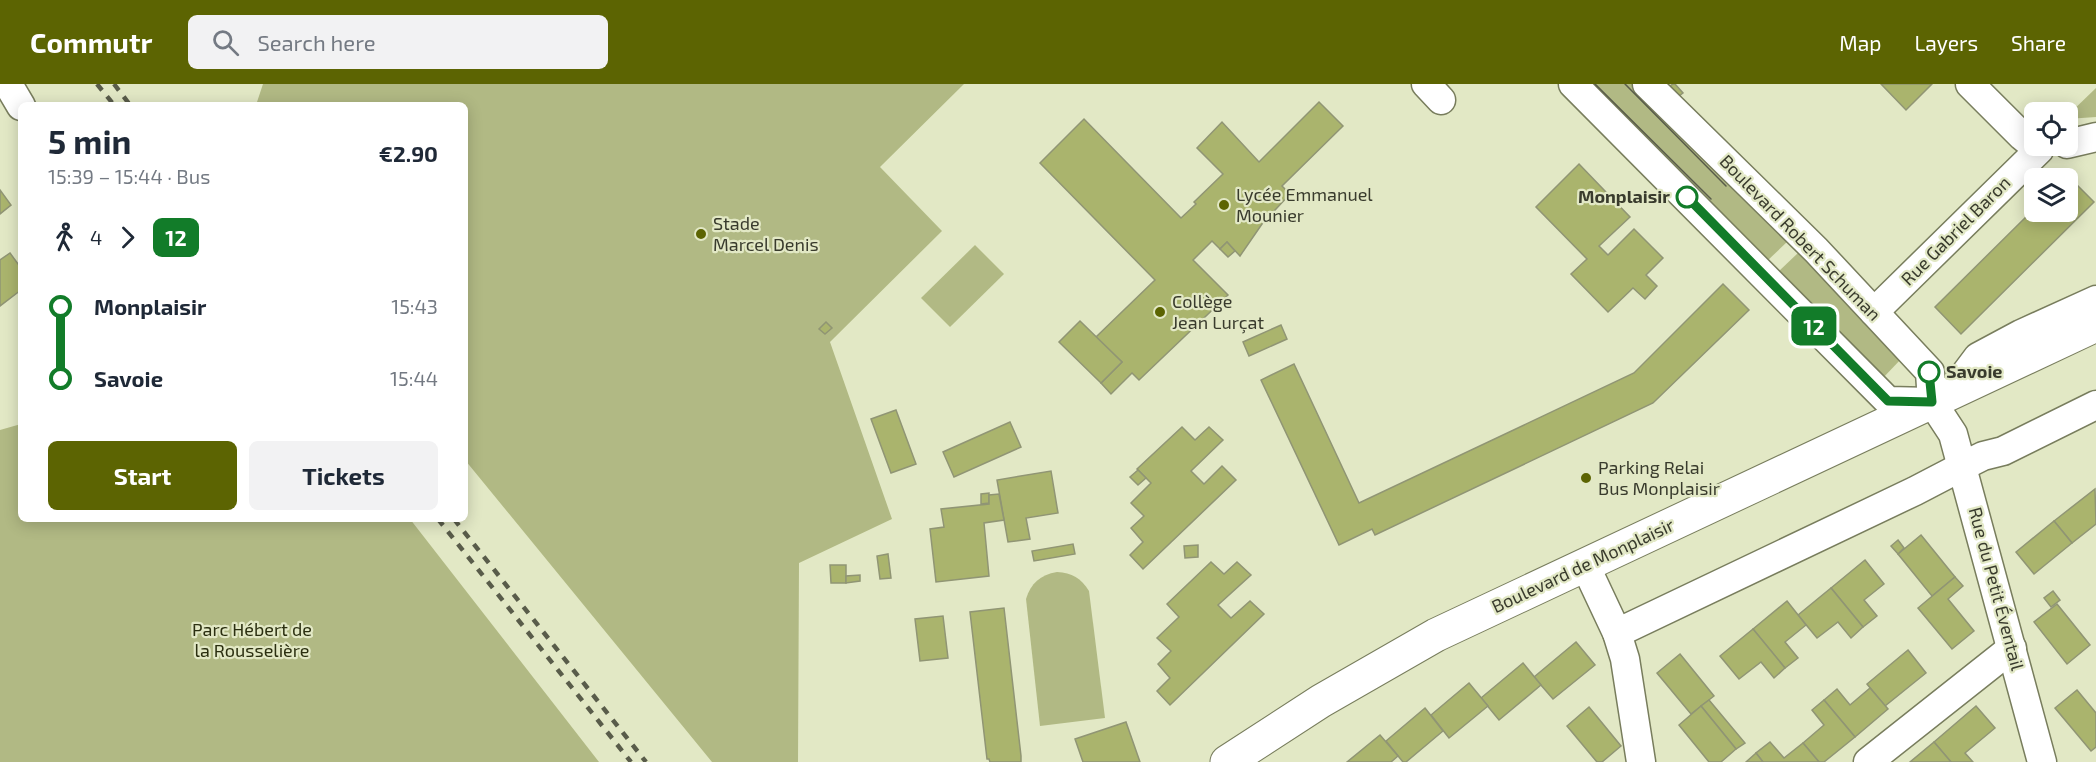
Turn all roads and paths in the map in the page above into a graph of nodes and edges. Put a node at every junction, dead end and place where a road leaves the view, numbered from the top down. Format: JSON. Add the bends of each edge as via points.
{"nodes":[{"id":1,"x":8,"y":84,"type":"edge"},
{"id":2,"x":1573,"y":84,"type":"edge"},
{"id":3,"x":1647,"y":84,"type":"edge"},
{"id":4,"x":1971,"y":84,"type":"edge"},
{"id":5,"x":19,"y":102,"type":"edge"},
{"id":6,"x":2024,"y":137,"type":"edge"},
{"id":7,"x":2096,"y":137,"type":"edge"},
{"id":8,"x":2078,"y":141,"type":"edge"},
{"id":9,"x":2040,"y":156,"type":"edge"},
{"id":10,"x":2096,"y":300,"type":"edge"},
{"id":11,"x":1874,"y":312,"type":"junction"},
{"id":12,"x":2096,"y":325,"type":"edge"},
{"id":13,"x":2096,"y":346,"type":"edge"},
{"id":14,"x":1942,"y":405,"type":"junction"},
{"id":15,"x":2096,"y":405,"type":"edge"},
{"id":16,"x":1963,"y":466,"type":"junction"},
{"id":17,"x":1590,"y":573,"type":"junction"},
{"id":18,"x":1617,"y":633,"type":"junction"},
{"id":19,"x":2012,"y":648,"type":"junction"},
{"id":20,"x":1227,"y":762,"type":"edge"},
{"id":21,"x":1262,"y":762,"type":"edge"},
{"id":22,"x":1641,"y":762,"type":"edge"},
{"id":23,"x":1868,"y":762,"type":"edge"},
{"id":24,"x":2042,"y":762,"type":"edge"}],
"edges":[{"from":1,"to":5,"type":"street"},
{"from":2,"to":14,"type":"street","via":[[1888,401]]},
{"from":3,"to":11,"type":"street","name":"Boulevard Robert Schuman"},
{"from":4,"to":6,"type":"street","name":"Rue Gabriel Baron"},
{"from":7,"to":8,"type":"street"},
{"from":9,"to":11,"type":"street","name":"Rue Gabriel Baron"},
{"from":10,"to":14,"type":"street","name":"Boulevard de Monplaisir","via":[[1978,357]]},
{"from":11,"to":14,"type":"street","name":"Boulevard Robert Schuman","via":[[1929,372]]},
{"from":12,"to":14,"type":"main road","name":"Boulevard de Monplaisir"},
{"from":13,"to":14,"type":"main road","name":"Boulevard de Monplaisir"},
{"from":14,"to":16,"type":"street","name":"Rue du Petit Éventail"},
{"from":14,"to":17,"type":"main road","name":"Boulevard de Monplaisir","via":[[1857,458]]},
{"from":15,"to":16,"type":"street","via":[[2003,451]]},
{"from":16,"to":18,"type":"street"},
{"from":16,"to":19,"type":"street","name":"Rue du Petit Éventail"},
{"from":17,"to":18,"type":"street","name":"Boulevard de Monplaisir"},
{"from":17,"to":20,"type":"main road","name":"Boulevard de Monplaisir","via":[[1436,635],[1328,697]]},
{"from":17,"to":21,"type":"main road","name":"Boulevard de Monplaisir","via":[[1344,708]]},
{"from":18,"to":22,"type":"street","name":"Boulevard de Monplaisir","via":[[1625,659]]},
{"from":19,"to":23,"type":"street"},
{"from":19,"to":24,"type":"street","name":"Rue du Petit Éventail"}]}
